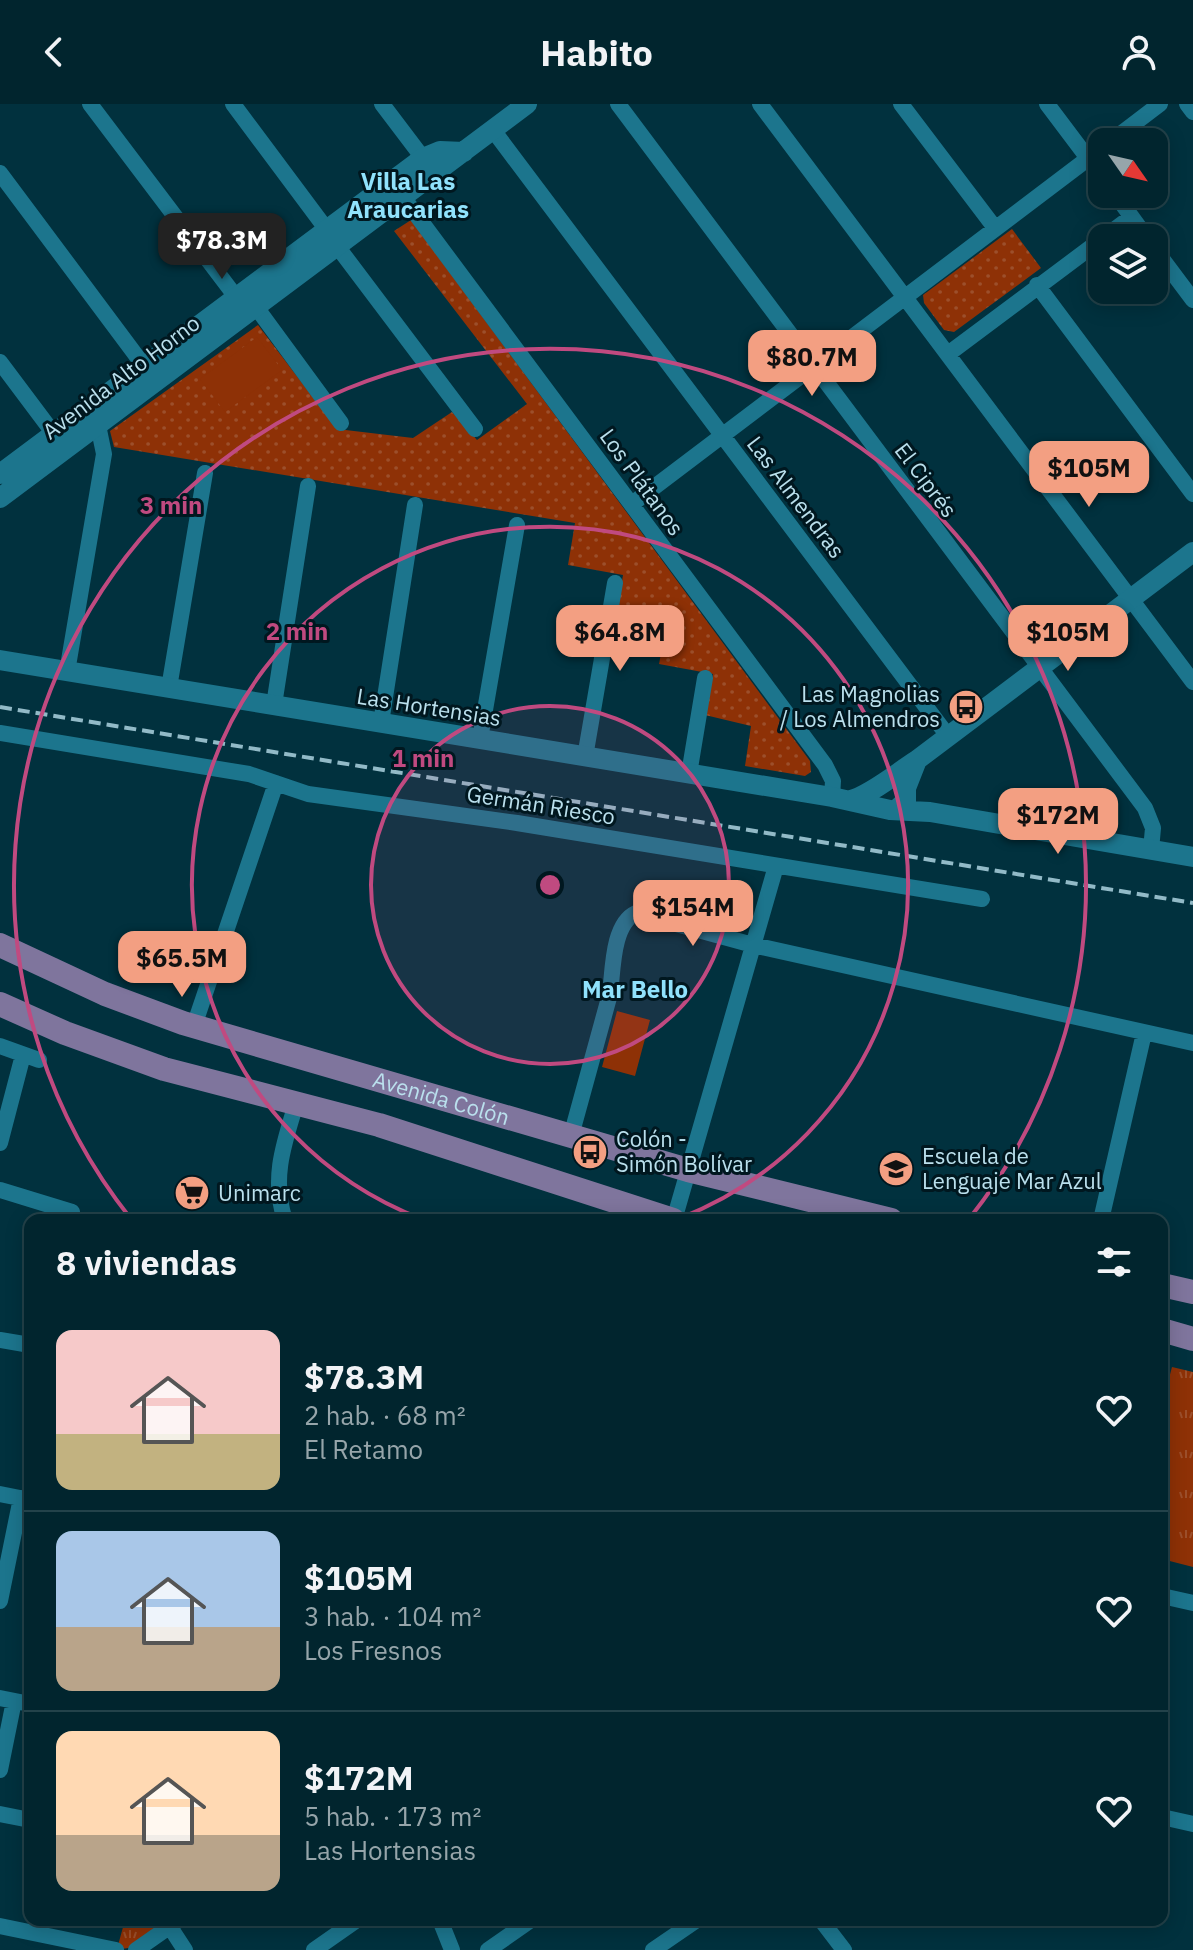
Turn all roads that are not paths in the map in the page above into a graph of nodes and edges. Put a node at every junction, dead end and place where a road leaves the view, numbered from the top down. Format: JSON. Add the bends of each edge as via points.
{"nodes":[{"id":1,"x":90,"y":104,"type":"edge"},
{"id":2,"x":233,"y":104,"type":"edge"},
{"id":3,"x":382,"y":104,"type":"edge"},
{"id":4,"x":527,"y":104,"type":"edge"},
{"id":5,"x":618,"y":104,"type":"edge"},
{"id":6,"x":760,"y":104,"type":"edge"},
{"id":7,"x":901,"y":104,"type":"edge"},
{"id":8,"x":1047,"y":104,"type":"edge"},
{"id":9,"x":1160,"y":104,"type":"edge"},
{"id":10,"x":1187,"y":104,"type":"edge"},
{"id":11,"x":1193,"y":112,"type":"edge"},
{"id":12,"x":1128,"y":128,"type":"edge"},
{"id":13,"x":493,"y":130,"type":"junction"},
{"id":14,"x":1088,"y":158,"type":"joint"},
{"id":15,"x":429,"y":166,"type":"junction"},
{"id":16,"x":0,"y":173,"type":"edge"},
{"id":17,"x":403,"y":197,"type":"junction"},
{"id":18,"x":1124,"y":208,"type":"edge"},
{"id":19,"x":1130,"y":218,"type":"junction"},
{"id":20,"x":1135,"y":224,"type":"edge"},
{"id":21,"x":995,"y":228,"type":"junction"},
{"id":22,"x":332,"y":238,"type":"junction"},
{"id":23,"x":1168,"y":267,"type":"edge"},
{"id":24,"x":1037,"y":285,"type":"junction"},
{"id":25,"x":236,"y":297,"type":"junction"},
{"id":26,"x":903,"y":297,"type":"junction"},
{"id":27,"x":1193,"y":300,"type":"edge"},
{"id":28,"x":256,"y":307,"type":"junction"},
{"id":29,"x":948,"y":354,"type":"junction"},
{"id":30,"x":0,"y":362,"type":"edge"},
{"id":31,"x":812,"y":365,"type":"junction"},
{"id":32,"x":144,"y":366,"type":"junction"},
{"id":33,"x":341,"y":423,"type":"dead end"},
{"id":34,"x":98,"y":425,"type":"junction"},
{"id":35,"x":475,"y":429,"type":"dead end"},
{"id":36,"x":54,"y":434,"type":"junction"},
{"id":37,"x":721,"y":434,"type":"junction"},
{"id":38,"x":205,"y":473,"type":"dead end"},
{"id":39,"x":0,"y":474,"type":"edge"},
{"id":40,"x":308,"y":486,"type":"dead end"},
{"id":41,"x":1193,"y":494,"type":"edge"},
{"id":42,"x":0,"y":498,"type":"edge"},
{"id":43,"x":632,"y":504,"type":"junction"},
{"id":44,"x":415,"y":505,"type":"dead end"},
{"id":45,"x":517,"y":525,"type":"dead end"},
{"id":46,"x":1193,"y":552,"type":"edge"},
{"id":47,"x":615,"y":583,"type":"dead end"},
{"id":48,"x":1131,"y":599,"type":"junction"},
{"id":49,"x":0,"y":660,"type":"edge"},
{"id":50,"x":1039,"y":668,"type":"junction"},
{"id":51,"x":67,"y":672,"type":"junction"},
{"id":52,"x":705,"y":678,"type":"dead end"},
{"id":53,"x":1193,"y":682,"type":"edge"},
{"id":54,"x":169,"y":688,"type":"junction"},
{"id":55,"x":274,"y":705,"type":"junction"},
{"id":56,"x":381,"y":723,"type":"junction"},
{"id":57,"x":0,"y":733,"type":"edge"},
{"id":58,"x":948,"y":736,"type":"junction"},
{"id":59,"x":480,"y":739,"type":"junction"},
{"id":60,"x":585,"y":757,"type":"junction"},
{"id":61,"x":689,"y":774,"type":"junction"},
{"id":62,"x":276,"y":783,"type":"junction"},
{"id":63,"x":892,"y":794,"type":"junction"},
{"id":64,"x":841,"y":799,"type":"junction"},
{"id":65,"x":1151,"y":850,"type":"junction"},
{"id":66,"x":1193,"y":857,"type":"edge"},
{"id":67,"x":776,"y":866,"type":"junction"},
{"id":68,"x":982,"y":899,"type":"dead end"},
{"id":69,"x":0,"y":945,"type":"edge"},
{"id":70,"x":753,"y":945,"type":"junction"},
{"id":71,"x":0,"y":1004,"type":"edge"},
{"id":72,"x":194,"y":1026,"type":"junction"},
{"id":73,"x":1144,"y":1033,"type":"junction"},
{"id":74,"x":1193,"y":1043,"type":"edge"},
{"id":75,"x":0,"y":1046,"type":"edge"},
{"id":76,"x":296,"y":1104,"type":"junction"},
{"id":77,"x":571,"y":1136,"type":"junction"},
{"id":78,"x":0,"y":1143,"type":"edge"},
{"id":79,"x":688,"y":1170,"type":"junction"},
{"id":80,"x":0,"y":1190,"type":"edge"},
{"id":81,"x":72,"y":1212,"type":"dead end"},
{"id":82,"x":284,"y":1214,"type":"edge"},
{"id":83,"x":655,"y":1214,"type":"edge"},
{"id":84,"x":676,"y":1214,"type":"edge"},
{"id":85,"x":867,"y":1214,"type":"edge"},
{"id":86,"x":1102,"y":1214,"type":"edge"},
{"id":87,"x":1168,"y":1286,"type":"edge"},
{"id":88,"x":1193,"y":1292,"type":"edge"},
{"id":89,"x":1168,"y":1332,"type":"edge"},
{"id":90,"x":1193,"y":1339,"type":"edge"},
{"id":91,"x":0,"y":1340,"type":"edge"},
{"id":92,"x":24,"y":1344,"type":"edge"},
{"id":93,"x":0,"y":1494,"type":"edge"},
{"id":94,"x":24,"y":1499,"type":"edge"},
{"id":95,"x":24,"y":1507,"type":"edge"},
{"id":96,"x":1168,"y":1597,"type":"edge"},
{"id":97,"x":0,"y":1601,"type":"edge"},
{"id":98,"x":1193,"y":1603,"type":"edge"},
{"id":99,"x":15,"y":1701,"type":"edge"},
{"id":100,"x":0,"y":1770,"type":"edge"},
{"id":101,"x":0,"y":1814,"type":"edge"},
{"id":102,"x":1168,"y":1818,"type":"edge"},
{"id":103,"x":24,"y":1819,"type":"edge"},
{"id":104,"x":1193,"y":1824,"type":"edge"},
{"id":105,"x":0,"y":1926,"type":"edge"},
{"id":106,"x":170,"y":1926,"type":"edge"},
{"id":107,"x":175,"y":1926,"type":"edge"},
{"id":108,"x":348,"y":1926,"type":"edge"},
{"id":109,"x":442,"y":1926,"type":"edge"},
{"id":110,"x":522,"y":1926,"type":"edge"},
{"id":111,"x":688,"y":1926,"type":"edge"},
{"id":112,"x":824,"y":1926,"type":"edge"},
{"id":113,"x":836,"y":1947,"type":"edge"},
{"id":114,"x":116,"y":1950,"type":"edge"},
{"id":115,"x":136,"y":1950,"type":"edge"},
{"id":116,"x":185,"y":1950,"type":"edge"},
{"id":117,"x":314,"y":1950,"type":"edge"},
{"id":118,"x":452,"y":1950,"type":"edge"},
{"id":119,"x":488,"y":1950,"type":"edge"},
{"id":120,"x":653,"y":1950,"type":"edge"}],
"edges":[{"from":1,"to":25,"type":"street"},
{"from":2,"to":22,"type":"street"},
{"from":3,"to":15,"type":"street"},
{"from":4,"to":13,"type":"street","name":"Avenida Alto Horno"},
{"from":5,"to":31,"type":"street","name":"El Ciprés"},
{"from":6,"to":26,"type":"street"},
{"from":7,"to":21,"type":"street"},
{"from":8,"to":14,"type":"street"},
{"from":9,"to":12,"type":"street"},
{"from":10,"to":11,"type":"street"},
{"from":13,"to":15,"type":"street","name":"Avenida Alto Horno","via":[[464,152]]},
{"from":13,"to":37,"type":"street","name":"Las Almendras"},
{"from":14,"to":21,"type":"street"},
{"from":15,"to":17,"type":"street","name":"Avenida Alto Horno"},
{"from":15,"to":22,"type":"street","name":"Avenida Alto Horno"},
{"from":16,"to":32,"type":"street"},
{"from":17,"to":22,"type":"street","name":"Avenida Alto Horno"},
{"from":17,"to":43,"type":"street","name":"Los Plátanos"},
{"from":18,"to":19,"type":"street"},
{"from":19,"to":20,"type":"street"},
{"from":19,"to":24,"type":"street"},
{"from":21,"to":26,"type":"street"},
{"from":22,"to":25,"type":"street","name":"Avenida Alto Horno"},
{"from":22,"to":28,"type":"street","name":"Avenida Alto Horno"},
{"from":22,"to":35,"type":"street"},
{"from":23,"to":27,"type":"street"},
{"from":24,"to":29,"type":"street"},
{"from":24,"to":41,"type":"street"},
{"from":25,"to":32,"type":"street","name":"Avenida Alto Horno"},
{"from":26,"to":29,"type":"street"},
{"from":26,"to":31,"type":"street"},
{"from":28,"to":33,"type":"street"},
{"from":28,"to":34,"type":"street","name":"Avenida Alto Horno"},
{"from":29,"to":48,"type":"street"},
{"from":30,"to":36,"type":"street"},
{"from":31,"to":37,"type":"street"},
{"from":31,"to":50,"type":"street","name":"El Ciprés"},
{"from":32,"to":36,"type":"street","name":"Avenida Alto Horno"},
{"from":34,"to":42,"type":"street","name":"Avenida Alto Horno"},
{"from":34,"to":51,"type":"street","via":[[104,454]]},
{"from":36,"to":39,"type":"street","name":"Avenida Alto Horno"},
{"from":37,"to":43,"type":"street"},
{"from":37,"to":58,"type":"street","name":"Las Almendras"},
{"from":38,"to":54,"type":"street"},
{"from":40,"to":55,"type":"street"},
{"from":43,"to":64,"type":"street","name":"Los Plátanos","via":[[825,765]]},
{"from":44,"to":56,"type":"street"},
{"from":45,"to":59,"type":"street"},
{"from":46,"to":48,"type":"street"},
{"from":47,"to":60,"type":"street"},
{"from":48,"to":50,"type":"street"},
{"from":48,"to":53,"type":"street"},
{"from":49,"to":51,"type":"street","name":"Las Hortensias"},
{"from":50,"to":58,"type":"street"},
{"from":50,"to":65,"type":"street","name":"El Ciprés","via":[[1149,814]]},
{"from":51,"to":54,"type":"street","name":"Las Hortensias"},
{"from":52,"to":61,"type":"street"},
{"from":54,"to":55,"type":"street","name":"Las Hortensias"},
{"from":55,"to":56,"type":"street","name":"Las Hortensias"},
{"from":56,"to":59,"type":"street","name":"Las Hortensias"},
{"from":57,"to":62,"type":"street","name":"Germán Riesco","via":[[249,774]]},
{"from":58,"to":63,"type":"street","via":[[917,760]]},
{"from":59,"to":60,"type":"street","name":"Las Hortensias"},
{"from":60,"to":61,"type":"street","name":"Las Hortensias"},
{"from":61,"to":64,"type":"street","name":"Las Hortensias"},
{"from":62,"to":67,"type":"street","name":"Germán Riesco","via":[[308,794]]},
{"from":62,"to":72,"type":"street"},
{"from":63,"to":64,"type":"street","name":"Las Hortensias"},
{"from":63,"to":65,"type":"street","name":"Las Hortensias","via":[[930,812]]},
{"from":65,"to":66,"type":"street","name":"Las Hortensias"},
{"from":67,"to":68,"type":"street","name":"Germán Riesco"},
{"from":67,"to":70,"type":"street"},
{"from":69,"to":72,"type":"main road","name":"Avenida Colón","via":[[105,994]]},
{"from":70,"to":73,"type":"street"},
{"from":70,"to":77,"type":"street","via":[[643,913],[629,916]]},
{"from":70,"to":79,"type":"street"},
{"from":71,"to":76,"type":"main road","name":"Avenida Colón","via":[[137,1059]]},
{"from":72,"to":77,"type":"main road","name":"Avenida Colón"},
{"from":73,"to":74,"type":"street"},
{"from":73,"to":86,"type":"street"},
{"from":75,"to":78,"type":"street","via":[[31,1058]]},
{"from":76,"to":82,"type":"street","via":[[280,1151]]},
{"from":76,"to":83,"type":"main road","name":"Avenida Colón","via":[[379,1125]]},
{"from":77,"to":79,"type":"main road","name":"Avenida Colón"},
{"from":79,"to":84,"type":"street"},
{"from":79,"to":85,"type":"main road","name":"Avenida Colón"},
{"from":80,"to":81,"type":"street"},
{"from":87,"to":88,"type":"main road"},
{"from":89,"to":90,"type":"main road"},
{"from":91,"to":92,"type":"street"},
{"from":93,"to":94,"type":"street"},
{"from":95,"to":97,"type":"street"},
{"from":96,"to":98,"type":"street"},
{"from":99,"to":100,"type":"street"},
{"from":101,"to":103,"type":"street"},
{"from":102,"to":104,"type":"street"},
{"from":105,"to":114,"type":"street"},
{"from":106,"to":115,"type":"street"},
{"from":107,"to":116,"type":"street"},
{"from":108,"to":117,"type":"street"},
{"from":109,"to":118,"type":"street"},
{"from":110,"to":119,"type":"street"},
{"from":111,"to":120,"type":"street"},
{"from":112,"to":113,"type":"street"}]}
